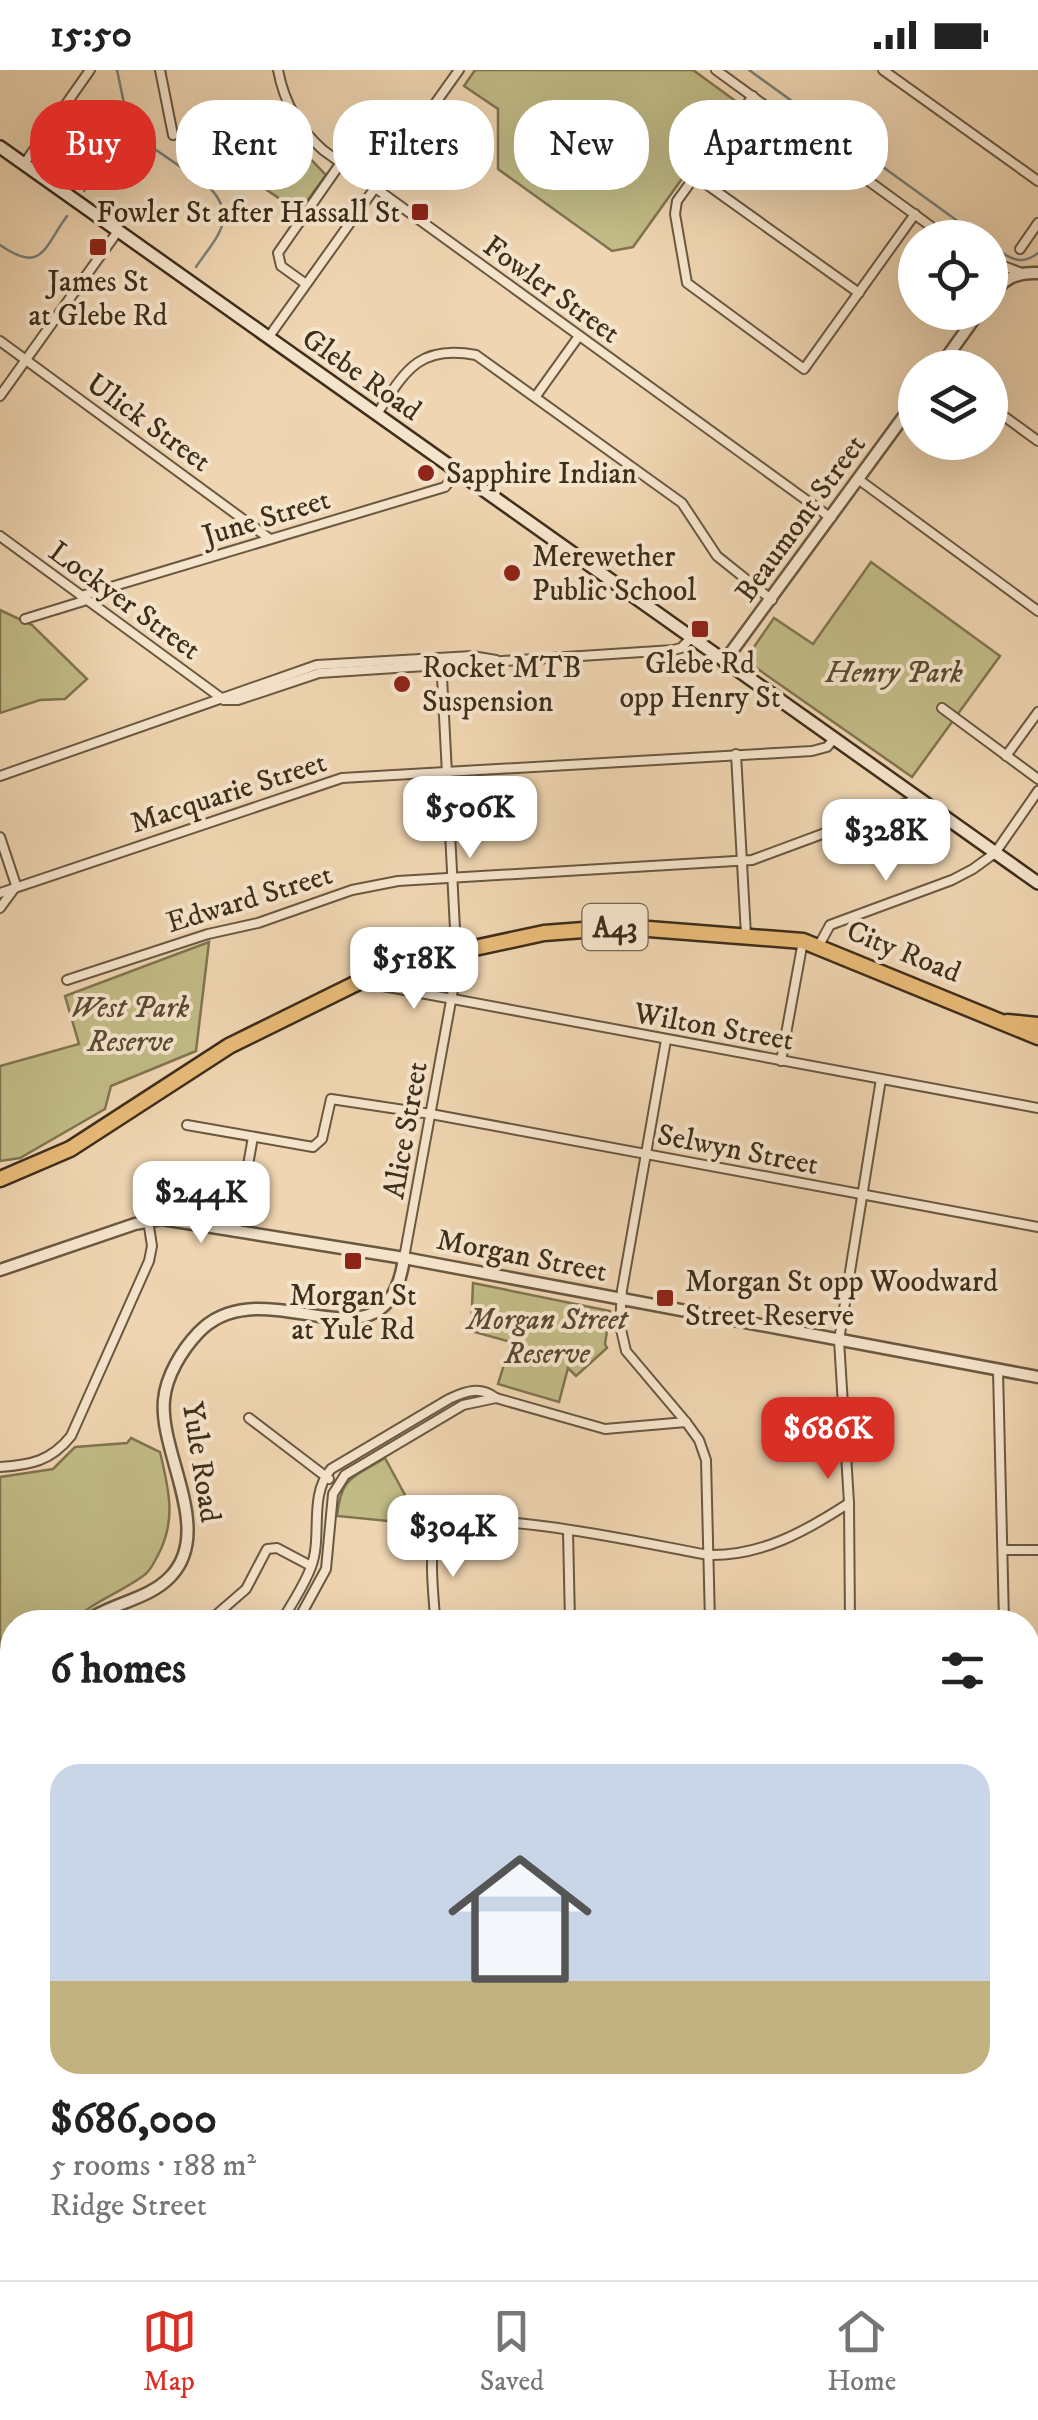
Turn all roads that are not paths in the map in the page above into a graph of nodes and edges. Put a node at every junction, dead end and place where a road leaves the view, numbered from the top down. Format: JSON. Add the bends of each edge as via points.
{"nodes":[{"id":1,"x":90,"y":70,"type":"edge"},
{"id":2,"x":160,"y":70,"type":"edge"},
{"id":3,"x":278,"y":70,"type":"edge"},
{"id":4,"x":459,"y":70,"type":"edge"},
{"id":5,"x":716,"y":70,"type":"edge"},
{"id":6,"x":883,"y":70,"type":"edge"},
{"id":7,"x":752,"y":96,"type":"junction"},
{"id":8,"x":438,"y":100,"type":"edge"},
{"id":9,"x":749,"y":100,"type":"edge"},
{"id":10,"x":173,"y":135,"type":"dead end"},
{"id":11,"x":0,"y":147,"type":"edge"},
{"id":12,"x":333,"y":158,"type":"edge"},
{"id":13,"x":24,"y":164,"type":"junction"},
{"id":14,"x":333,"y":174,"type":"edge"},
{"id":15,"x":1038,"y":181,"type":"edge"},
{"id":16,"x":375,"y":190,"type":"edge"},
{"id":17,"x":379,"y":190,"type":"edge"},
{"id":18,"x":685,"y":190,"type":"edge"},
{"id":19,"x":715,"y":190,"type":"edge"},
{"id":20,"x":915,"y":214,"type":"junction"},
{"id":21,"x":923,"y":220,"type":"edge"},
{"id":22,"x":1038,"y":223,"type":"edge"},
{"id":23,"x":118,"y":231,"type":"junction"},
{"id":24,"x":1020,"y":250,"type":"dead end"},
{"id":25,"x":1008,"y":270,"type":"edge"},
{"id":26,"x":1022,"y":273,"type":"junction"},
{"id":27,"x":1038,"y":273,"type":"edge"},
{"id":28,"x":1008,"y":281,"type":"edge"},
{"id":29,"x":306,"y":284,"type":"junction"},
{"id":30,"x":859,"y":293,"type":"junction"},
{"id":31,"x":578,"y":336,"type":"junction"},
{"id":32,"x":268,"y":338,"type":"junction"},
{"id":33,"x":0,"y":340,"type":"edge"},
{"id":34,"x":26,"y":360,"type":"junction"},
{"id":35,"x":0,"y":396,"type":"edge"},
{"id":36,"x":536,"y":396,"type":"junction"},
{"id":37,"x":376,"y":414,"type":"junction"},
{"id":38,"x":1008,"y":419,"type":"edge"},
{"id":39,"x":898,"y":425,"type":"edge"},
{"id":40,"x":1038,"y":441,"type":"edge"},
{"id":41,"x":456,"y":471,"type":"junction"},
{"id":42,"x":858,"y":480,"type":"junction"},
{"id":43,"x":831,"y":518,"type":"junction"},
{"id":44,"x":0,"y":536,"type":"edge"},
{"id":45,"x":271,"y":540,"type":"junction"},
{"id":46,"x":84,"y":598,"type":"junction"},
{"id":47,"x":772,"y":600,"type":"junction"},
{"id":48,"x":1038,"y":611,"type":"edge"},
{"id":49,"x":25,"y":618,"type":"dead end"},
{"id":50,"x":691,"y":638,"type":"junction"},
{"id":51,"x":724,"y":662,"type":"junction"},
{"id":52,"x":442,"y":677,"type":"dead end"},
{"id":53,"x":224,"y":700,"type":"junction"},
{"id":54,"x":942,"y":708,"type":"dead end"},
{"id":55,"x":1038,"y":712,"type":"edge"},
{"id":56,"x":833,"y":740,"type":"junction"},
{"id":57,"x":736,"y":754,"type":"junction"},
{"id":58,"x":1006,"y":756,"type":"junction"},
{"id":59,"x":446,"y":771,"type":"junction"},
{"id":60,"x":0,"y":776,"type":"edge"},
{"id":61,"x":1038,"y":778,"type":"edge"},
{"id":62,"x":1038,"y":791,"type":"edge"},
{"id":63,"x":917,"y":799,"type":"junction"},
{"id":64,"x":0,"y":836,"type":"edge"},
{"id":65,"x":995,"y":852,"type":"junction"},
{"id":66,"x":741,"y":860,"type":"junction"},
{"id":67,"x":452,"y":878,"type":"junction"},
{"id":68,"x":1038,"y":883,"type":"edge"},
{"id":69,"x":16,"y":885,"type":"junction"},
{"id":70,"x":0,"y":893,"type":"edge"},
{"id":71,"x":0,"y":908,"type":"edge"},
{"id":72,"x":746,"y":935,"type":"junction"},
{"id":73,"x":810,"y":944,"type":"junction"},
{"id":74,"x":457,"y":951,"type":"junction"},
{"id":75,"x":67,"y":980,"type":"dead end"},
{"id":76,"x":383,"y":986,"type":"dead end"},
{"id":77,"x":452,"y":1000,"type":"junction"},
{"id":78,"x":1006,"y":1022,"type":"junction"},
{"id":79,"x":1038,"y":1024,"type":"edge"},
{"id":80,"x":1038,"y":1038,"type":"edge"},
{"id":81,"x":666,"y":1040,"type":"junction"},
{"id":82,"x":781,"y":1061,"type":"junction"},
{"id":83,"x":881,"y":1079,"type":"junction"},
{"id":84,"x":1038,"y":1108,"type":"edge"},
{"id":85,"x":430,"y":1114,"type":"junction"},
{"id":86,"x":187,"y":1125,"type":"dead end"},
{"id":87,"x":253,"y":1138,"type":"junction"},
{"id":88,"x":646,"y":1154,"type":"junction"},
{"id":89,"x":0,"y":1179,"type":"edge"},
{"id":90,"x":863,"y":1195,"type":"junction"},
{"id":91,"x":148,"y":1220,"type":"junction"},
{"id":92,"x":1038,"y":1228,"type":"edge"},
{"id":93,"x":236,"y":1232,"type":"junction"},
{"id":94,"x":404,"y":1258,"type":"junction"},
{"id":95,"x":0,"y":1270,"type":"edge"},
{"id":96,"x":621,"y":1299,"type":"junction"},
{"id":97,"x":840,"y":1340,"type":"junction"},
{"id":98,"x":998,"y":1370,"type":"junction"},
{"id":99,"x":1038,"y":1377,"type":"edge"},
{"id":100,"x":496,"y":1398,"type":"junction"},
{"id":101,"x":250,"y":1418,"type":"dead end"},
{"id":102,"x":686,"y":1422,"type":"junction"},
{"id":103,"x":0,"y":1467,"type":"edge"},
{"id":104,"x":325,"y":1477,"type":"junction"},
{"id":105,"x":337,"y":1484,"type":"junction"},
{"id":106,"x":849,"y":1503,"type":"junction"},
{"id":107,"x":568,"y":1531,"type":"junction"},
{"id":108,"x":1003,"y":1550,"type":"junction"},
{"id":109,"x":1038,"y":1550,"type":"edge"},
{"id":110,"x":708,"y":1555,"type":"junction"},
{"id":111,"x":312,"y":1566,"type":"junction"},
{"id":112,"x":104,"y":1610,"type":"edge"},
{"id":113,"x":222,"y":1610,"type":"edge"},
{"id":114,"x":287,"y":1610,"type":"edge"},
{"id":115,"x":304,"y":1610,"type":"edge"},
{"id":116,"x":435,"y":1610,"type":"edge"},
{"id":117,"x":570,"y":1610,"type":"edge"},
{"id":118,"x":710,"y":1610,"type":"edge"},
{"id":119,"x":850,"y":1610,"type":"edge"},
{"id":120,"x":1004,"y":1610,"type":"edge"}],
"edges":[{"from":1,"to":13,"type":"street"},
{"from":2,"to":10,"type":"street"},
{"from":3,"to":12,"type":"street","name":"Fowler Street","via":[[302,129]]},
{"from":4,"to":8,"type":"street"},
{"from":5,"to":7,"type":"street"},
{"from":6,"to":15,"type":"street"},
{"from":7,"to":9,"type":"street"},
{"from":7,"to":20,"type":"street"},
{"from":11,"to":13,"type":"main road","name":"Glebe Road"},
{"from":13,"to":23,"type":"main road","name":"Glebe Road"},
{"from":14,"to":29,"type":"street","via":[[278,253],[281,266]]},
{"from":16,"to":29,"type":"street"},
{"from":17,"to":31,"type":"street","name":"Fowler Street"},
{"from":18,"to":30,"type":"street","via":[[675,214],[688,283],[804,369]]},
{"from":19,"to":30,"type":"street"},
{"from":20,"to":21,"type":"street"},
{"from":20,"to":30,"type":"street"},
{"from":22,"to":24,"type":"street"},
{"from":23,"to":32,"type":"main road","name":"Glebe Road"},
{"from":23,"to":34,"type":"street"},
{"from":25,"to":26,"type":"street"},
{"from":26,"to":27,"type":"street"},
{"from":26,"to":28,"type":"street"},
{"from":29,"to":32,"type":"street"},
{"from":31,"to":36,"type":"street"},
{"from":31,"to":43,"type":"street","name":"Fowler Street"},
{"from":32,"to":37,"type":"main road","name":"Glebe Road"},
{"from":33,"to":34,"type":"street","name":"Ulick Street"},
{"from":34,"to":35,"type":"street"},
{"from":34,"to":45,"type":"street","name":"Ulick Street"},
{"from":36,"to":37,"type":"street","via":[[492,364],[453,351],[417,362]]},
{"from":36,"to":47,"type":"street","via":[[682,503],[717,556]]},
{"from":37,"to":41,"type":"main road","name":"Glebe Road"},
{"from":38,"to":40,"type":"street"},
{"from":39,"to":42,"type":"street","name":"Beaumont Street"},
{"from":41,"to":45,"type":"street","name":"June Street","via":[[445,487]]},
{"from":41,"to":50,"type":"main road","name":"Glebe Road"},
{"from":42,"to":43,"type":"street","name":"Beaumont Street"},
{"from":42,"to":48,"type":"street"},
{"from":43,"to":47,"type":"street","name":"Beaumont Street"},
{"from":44,"to":46,"type":"street","name":"Lockyer Street"},
{"from":45,"to":46,"type":"street","name":"June Street"},
{"from":46,"to":49,"type":"street","name":"June Street"},
{"from":46,"to":53,"type":"street","name":"Lockyer Street"},
{"from":47,"to":51,"type":"street","name":"Beaumont Street"},
{"from":50,"to":51,"type":"main road","name":"Glebe Road"},
{"from":50,"to":53,"type":"street","via":[[673,650],[319,673]]},
{"from":51,"to":56,"type":"main road","name":"Glebe Road"},
{"from":52,"to":59,"type":"street","name":"Alice Street"},
{"from":53,"to":60,"type":"street"},
{"from":54,"to":58,"type":"street"},
{"from":55,"to":58,"type":"street"},
{"from":56,"to":57,"type":"street","name":"Macquarie Street","via":[[821,749]]},
{"from":56,"to":63,"type":"main road","name":"Glebe Road"},
{"from":57,"to":59,"type":"street","name":"Macquarie Street"},
{"from":57,"to":66,"type":"street"},
{"from":58,"to":61,"type":"street"},
{"from":59,"to":67,"type":"street","name":"Alice Street"},
{"from":59,"to":69,"type":"street","name":"Macquarie Street","via":[[342,778]]},
{"from":62,"to":65,"type":"street"},
{"from":63,"to":65,"type":"main road","name":"Glebe Road"},
{"from":63,"to":66,"type":"street","name":"Edward Street"},
{"from":64,"to":69,"type":"street"},
{"from":65,"to":68,"type":"main road","name":"Glebe Road"},
{"from":65,"to":73,"type":"street","via":[[952,880],[830,924]]},
{"from":66,"to":67,"type":"street","name":"Edward Street"},
{"from":66,"to":72,"type":"street"},
{"from":67,"to":74,"type":"street","name":"Alice Street"},
{"from":67,"to":75,"type":"street","name":"Edward Street","via":[[352,890]]},
{"from":69,"to":70,"type":"street","name":"Macquarie Street"},
{"from":69,"to":71,"type":"street"},
{"from":72,"to":73,"type":"highway","name":"City Road","number":"A43"},
{"from":72,"to":74,"type":"highway","name":"City Road","number":"A43","via":[[580,928]]},
{"from":73,"to":78,"type":"highway","name":"City Road","number":"A43"},
{"from":73,"to":82,"type":"street"},
{"from":74,"to":77,"type":"street","name":"Alice Street"},
{"from":74,"to":89,"type":"highway","name":"City Road","number":"A43","via":[[382,972],[256,1032],[70,1149]]},
{"from":76,"to":77,"type":"street","name":"Wilton Street"},
{"from":77,"to":81,"type":"street","name":"Wilton Street"},
{"from":77,"to":85,"type":"street","name":"Alice Street"},
{"from":78,"to":79,"type":"highway","name":"City Road","number":"A43"},
{"from":78,"to":80,"type":"highway","name":"City Road","number":"A43"},
{"from":81,"to":82,"type":"street","name":"Wilton Street"},
{"from":81,"to":88,"type":"street"},
{"from":82,"to":83,"type":"street","name":"Wilton Street"},
{"from":83,"to":84,"type":"street","name":"Wilton Street"},
{"from":83,"to":90,"type":"street"},
{"from":85,"to":87,"type":"street","name":"Selwyn Street","via":[[330,1099],[313,1147]]},
{"from":85,"to":88,"type":"street","name":"Selwyn Street"},
{"from":85,"to":94,"type":"street","name":"Alice Street"},
{"from":86,"to":87,"type":"street"},
{"from":87,"to":93,"type":"street"},
{"from":88,"to":90,"type":"street","name":"Selwyn Street"},
{"from":88,"to":96,"type":"street"},
{"from":90,"to":92,"type":"street","name":"Selwyn Street"},
{"from":90,"to":97,"type":"street"},
{"from":91,"to":93,"type":"street","name":"Morgan Street"},
{"from":91,"to":95,"type":"street","name":"Morgan Street"},
{"from":91,"to":103,"type":"street","via":[[149,1261],[70,1436],[34,1464]]},
{"from":93,"to":94,"type":"street","name":"Morgan Street"},
{"from":94,"to":96,"type":"street","name":"Morgan Street"},
{"from":94,"to":112,"type":"street","name":"Yule Road","via":[[392,1298],[368,1316],[328,1318],[260,1306],[227,1313],[201,1329],[180,1357],[164,1400],[188,1544],[171,1576]]},
{"from":96,"to":97,"type":"street","name":"Morgan Street"},
{"from":96,"to":102,"type":"street","via":[[626,1351]]},
{"from":97,"to":98,"type":"street","name":"Morgan Street"},
{"from":97,"to":106,"type":"street"},
{"from":98,"to":99,"type":"street","name":"Morgan Street"},
{"from":98,"to":108,"type":"street"},
{"from":100,"to":102,"type":"street","via":[[606,1429]]},
{"from":100,"to":104,"type":"street","via":[[486,1390],[467,1391]]},
{"from":100,"to":105,"type":"street","via":[[463,1405]]},
{"from":101,"to":104,"type":"street"},
{"from":102,"to":110,"type":"street","via":[[706,1460]]},
{"from":104,"to":105,"type":"street"},
{"from":104,"to":111,"type":"street"},
{"from":105,"to":115,"type":"street","via":[[326,1569]]},
{"from":106,"to":110,"type":"street","via":[[776,1544]]},
{"from":106,"to":119,"type":"street"},
{"from":107,"to":110,"type":"street"},
{"from":107,"to":116,"type":"street","via":[[502,1520],[451,1523],[432,1547]]},
{"from":107,"to":117,"type":"street"},
{"from":108,"to":109,"type":"street"},
{"from":108,"to":120,"type":"street"},
{"from":110,"to":118,"type":"street"},
{"from":111,"to":113,"type":"street","via":[[267,1549],[246,1589]]},
{"from":111,"to":114,"type":"street"}]}
